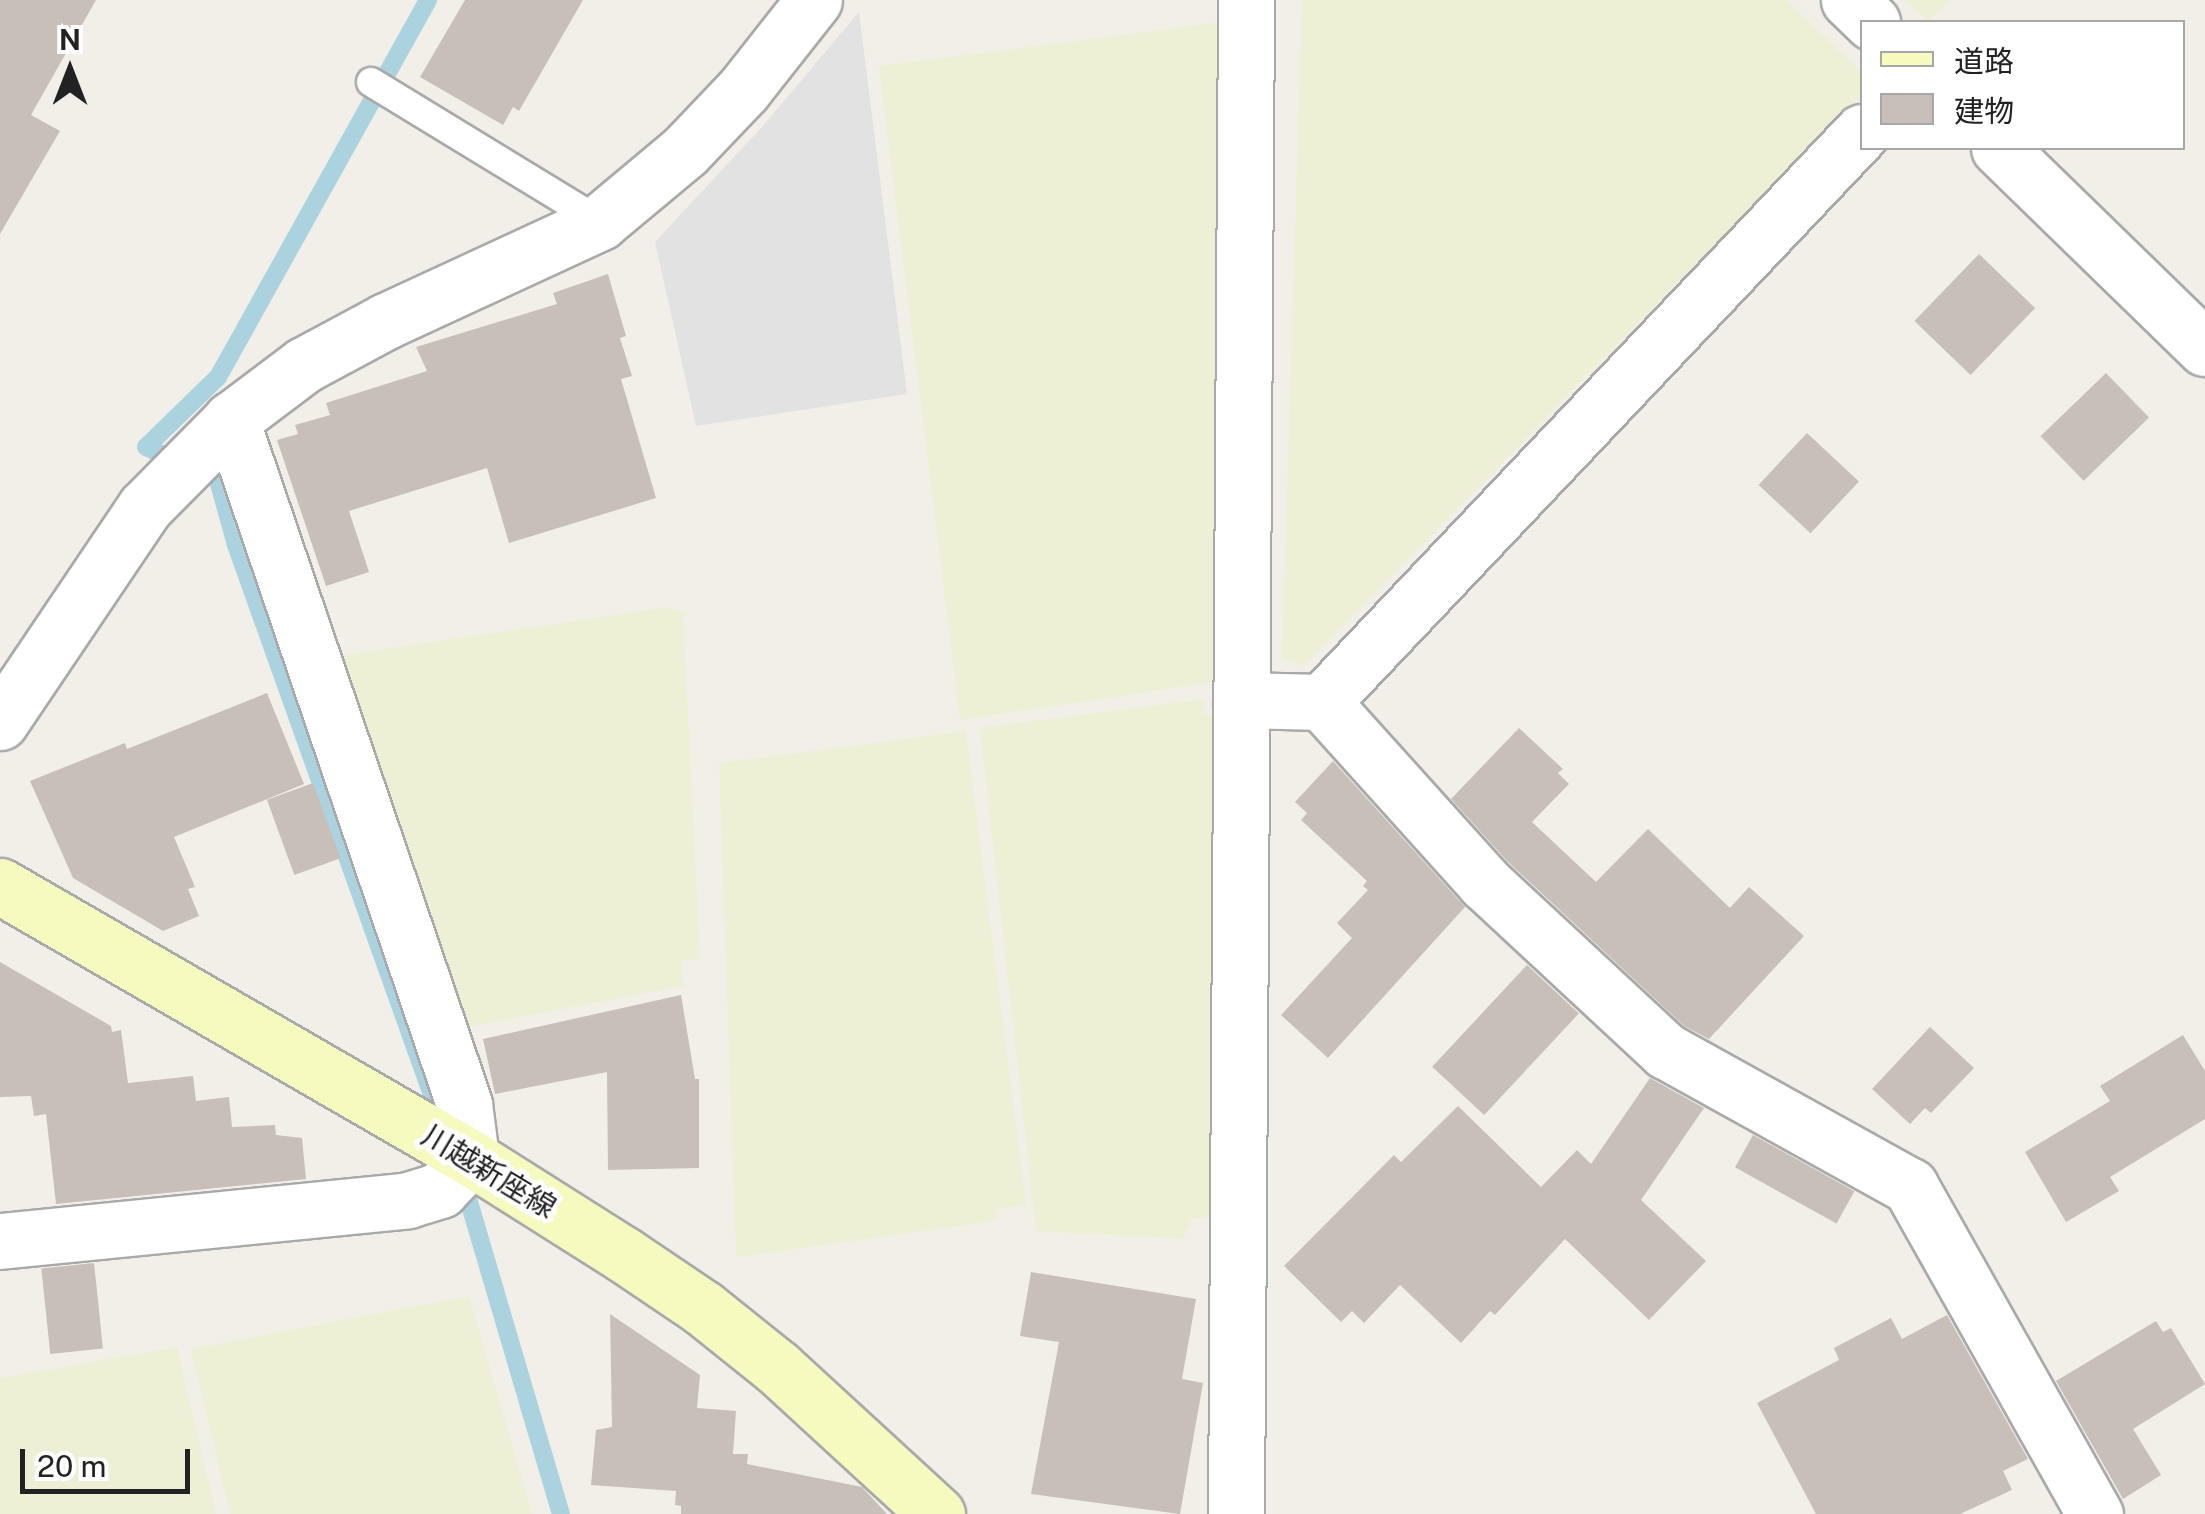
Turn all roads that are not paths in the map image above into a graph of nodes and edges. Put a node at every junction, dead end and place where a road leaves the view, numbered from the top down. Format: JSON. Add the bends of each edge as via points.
{"nodes":[{"id":1,"x":814,"y":0,"type":"edge"},
{"id":2,"x":1246,"y":0,"type":"edge"},
{"id":3,"x":1849,"y":0,"type":"edge"},
{"id":4,"x":1870,"y":20,"type":"edge"},
{"id":5,"x":371,"y":82,"type":"dead end"},
{"id":6,"x":1860,"y":134,"type":"edge"},
{"id":7,"x":2001,"y":150,"type":"edge"},
{"id":8,"x":600,"y":222,"type":"junction"},
{"id":9,"x":2205,"y":348,"type":"edge"},
{"id":10,"x":231,"y":420,"type":"junction"},
{"id":11,"x":1241,"y":700,"type":"junction"},
{"id":12,"x":1322,"y":702,"type":"junction"},
{"id":13,"x":0,"y":722,"type":"edge"},
{"id":14,"x":0,"y":886,"type":"edge"},
{"id":15,"x":471,"y":1158,"type":"junction"},
{"id":16,"x":0,"y":1241,"type":"edge"},
{"id":17,"x":937,"y":1514,"type":"edge"},
{"id":18,"x":1236,"y":1514,"type":"edge"},
{"id":19,"x":2096,"y":1514,"type":"edge"}],
"edges":[{"from":1,"to":8,"type":"street","via":[[685,152]]},
{"from":2,"to":11,"type":"street"},
{"from":3,"to":4,"type":"street"},
{"from":5,"to":8,"type":"lane"},
{"from":6,"to":12,"type":"street"},
{"from":7,"to":9,"type":"street"},
{"from":8,"to":10,"type":"street","via":[[320,356]]},
{"from":10,"to":13,"type":"street","via":[[145,507]]},
{"from":10,"to":15,"type":"street","via":[[464,1104]]},
{"from":11,"to":12,"type":"street"},
{"from":11,"to":18,"type":"street"},
{"from":12,"to":19,"type":"street","via":[[1485,883],[1666,1051],[1910,1186]]},
{"from":14,"to":15,"type":"main road","name":"川越新座線"},
{"from":15,"to":16,"type":"street","via":[[440,1190],[408,1200]]},
{"from":15,"to":17,"type":"main road","name":"川越新座線","via":[[703,1308]]}]}
